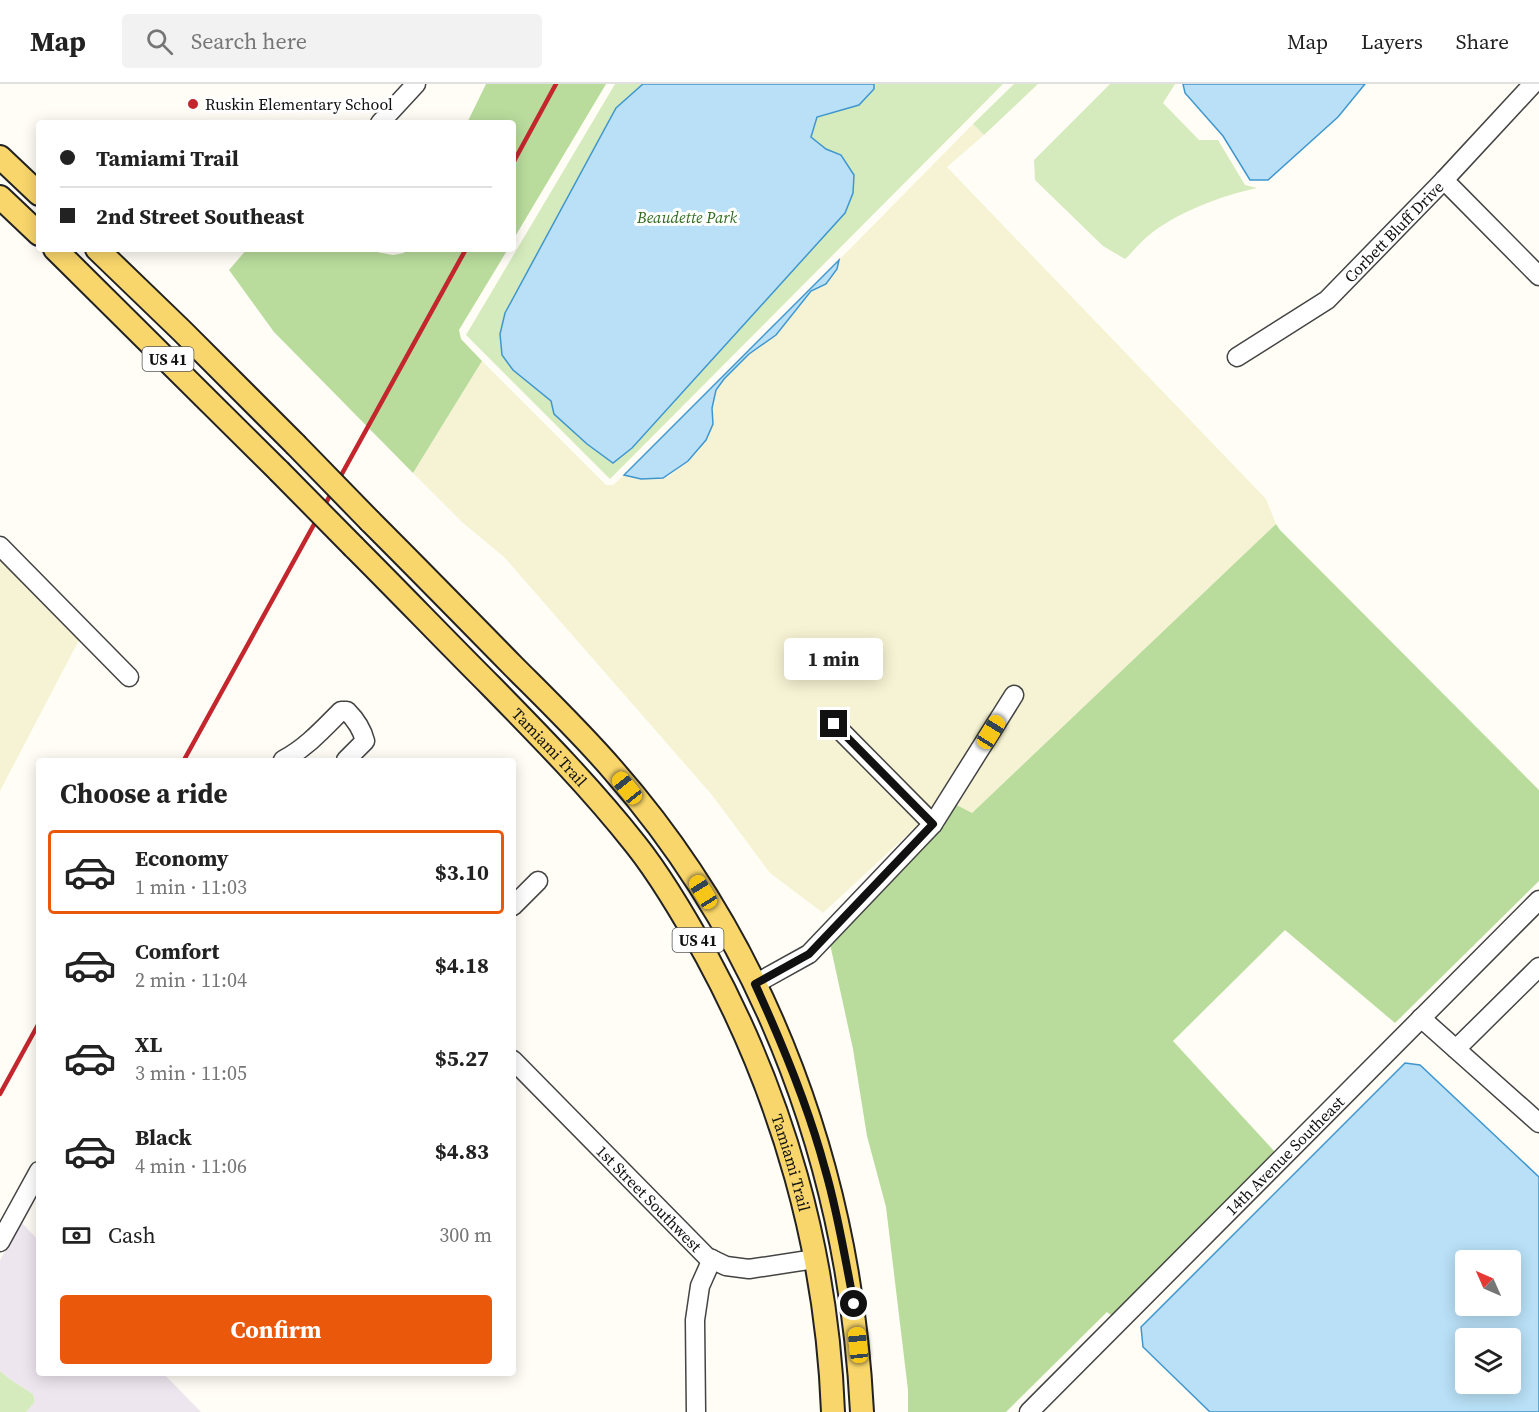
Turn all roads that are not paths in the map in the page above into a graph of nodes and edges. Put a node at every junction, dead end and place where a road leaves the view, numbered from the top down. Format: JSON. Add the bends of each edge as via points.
{"nodes":[{"id":1,"x":416,"y":84,"type":"edge"},
{"id":2,"x":1533,"y":84,"type":"edge"},
{"id":3,"x":383,"y":120,"type":"edge"},
{"id":4,"x":0,"y":157,"type":"edge"},
{"id":5,"x":1444,"y":180,"type":"junction"},
{"id":6,"x":36,"y":191,"type":"edge"},
{"id":7,"x":0,"y":197,"type":"edge"},
{"id":8,"x":36,"y":231,"type":"edge"},
{"id":9,"x":58,"y":252,"type":"edge"},
{"id":10,"x":100,"y":252,"type":"edge"},
{"id":11,"x":1539,"y":276,"type":"edge"},
{"id":12,"x":1237,"y":357,"type":"dead end"},
{"id":13,"x":0,"y":546,"type":"edge"},
{"id":14,"x":129,"y":677,"type":"dead end"},
{"id":15,"x":1014,"y":695,"type":"dead end"},
{"id":16,"x":834,"y":724,"type":"dead end"},
{"id":17,"x":288,"y":758,"type":"edge"},
{"id":18,"x":348,"y":758,"type":"edge"},
{"id":19,"x":933,"y":824,"type":"junction"},
{"id":20,"x":538,"y":881,"type":"dead end"},
{"id":21,"x":1539,"y":900,"type":"edge"},
{"id":22,"x":516,"y":903,"type":"edge"},
{"id":23,"x":1539,"y":967,"type":"edge"},
{"id":24,"x":755,"y":984,"type":"junction"},
{"id":25,"x":1421,"y":1018,"type":"junction"},
{"id":26,"x":1456,"y":1049,"type":"junction"},
{"id":27,"x":516,"y":1063,"type":"edge"},
{"id":28,"x":1539,"y":1123,"type":"edge"},
{"id":29,"x":36,"y":1176,"type":"edge"},
{"id":30,"x":0,"y":1242,"type":"edge"},
{"id":31,"x":815,"y":1258,"type":"junction"},
{"id":32,"x":712,"y":1259,"type":"junction"},
{"id":33,"x":696,"y":1412,"type":"edge"},
{"id":34,"x":833,"y":1412,"type":"edge"},
{"id":35,"x":862,"y":1412,"type":"edge"},
{"id":36,"x":1029,"y":1412,"type":"edge"}],
"edges":[{"from":1,"to":3,"type":"street"},
{"from":2,"to":5,"type":"street","name":"Corbett Bluff Drive"},
{"from":4,"to":6,"type":"main road"},
{"from":5,"to":11,"type":"street"},
{"from":5,"to":12,"type":"street","name":"Corbett Bluff Drive","via":[[1327,300]]},
{"from":7,"to":8,"type":"main road"},
{"from":9,"to":31,"type":"main road","name":"Tamiami Trail","number":"US 41","bridge":true,"via":[[557,754],[637,846],[668,890],[730,999],[755,1055],[794,1167]]},
{"from":10,"to":24,"type":"main road","name":"Tamiami Trail","number":"US 41","bridge":true,"via":[[295,444],[614,771],[692,875]]},
{"from":13,"to":14,"type":"street"},
{"from":15,"to":19,"type":"street"},
{"from":16,"to":19,"type":"street"},
{"from":17,"to":18,"type":"street","via":[[341,711],[347,711],[362,730],[365,741]]},
{"from":19,"to":24,"type":"street","via":[[809,954]]},
{"from":20,"to":22,"type":"street"},
{"from":21,"to":25,"type":"street","name":"14th Avenue Southeast"},
{"from":23,"to":26,"type":"street"},
{"from":24,"to":35,"type":"main road","name":"Tamiami Trail","number":"US 41","via":[[786,1053],[826,1170],[854,1304]]},
{"from":25,"to":26,"type":"street"},
{"from":25,"to":36,"type":"street","name":"14th Avenue Southeast"},
{"from":26,"to":28,"type":"street"},
{"from":27,"to":32,"type":"street","name":"1st Street Southwest"},
{"from":29,"to":30,"type":"street"},
{"from":31,"to":32,"type":"street","name":"1st Street Southwest","via":[[749,1269],[726,1266]]},
{"from":31,"to":34,"type":"main road","name":"Tamiami Trail","number":"US 41","via":[[826,1319]]},
{"from":32,"to":33,"type":"street","via":[[700,1286],[695,1320]]}]}
